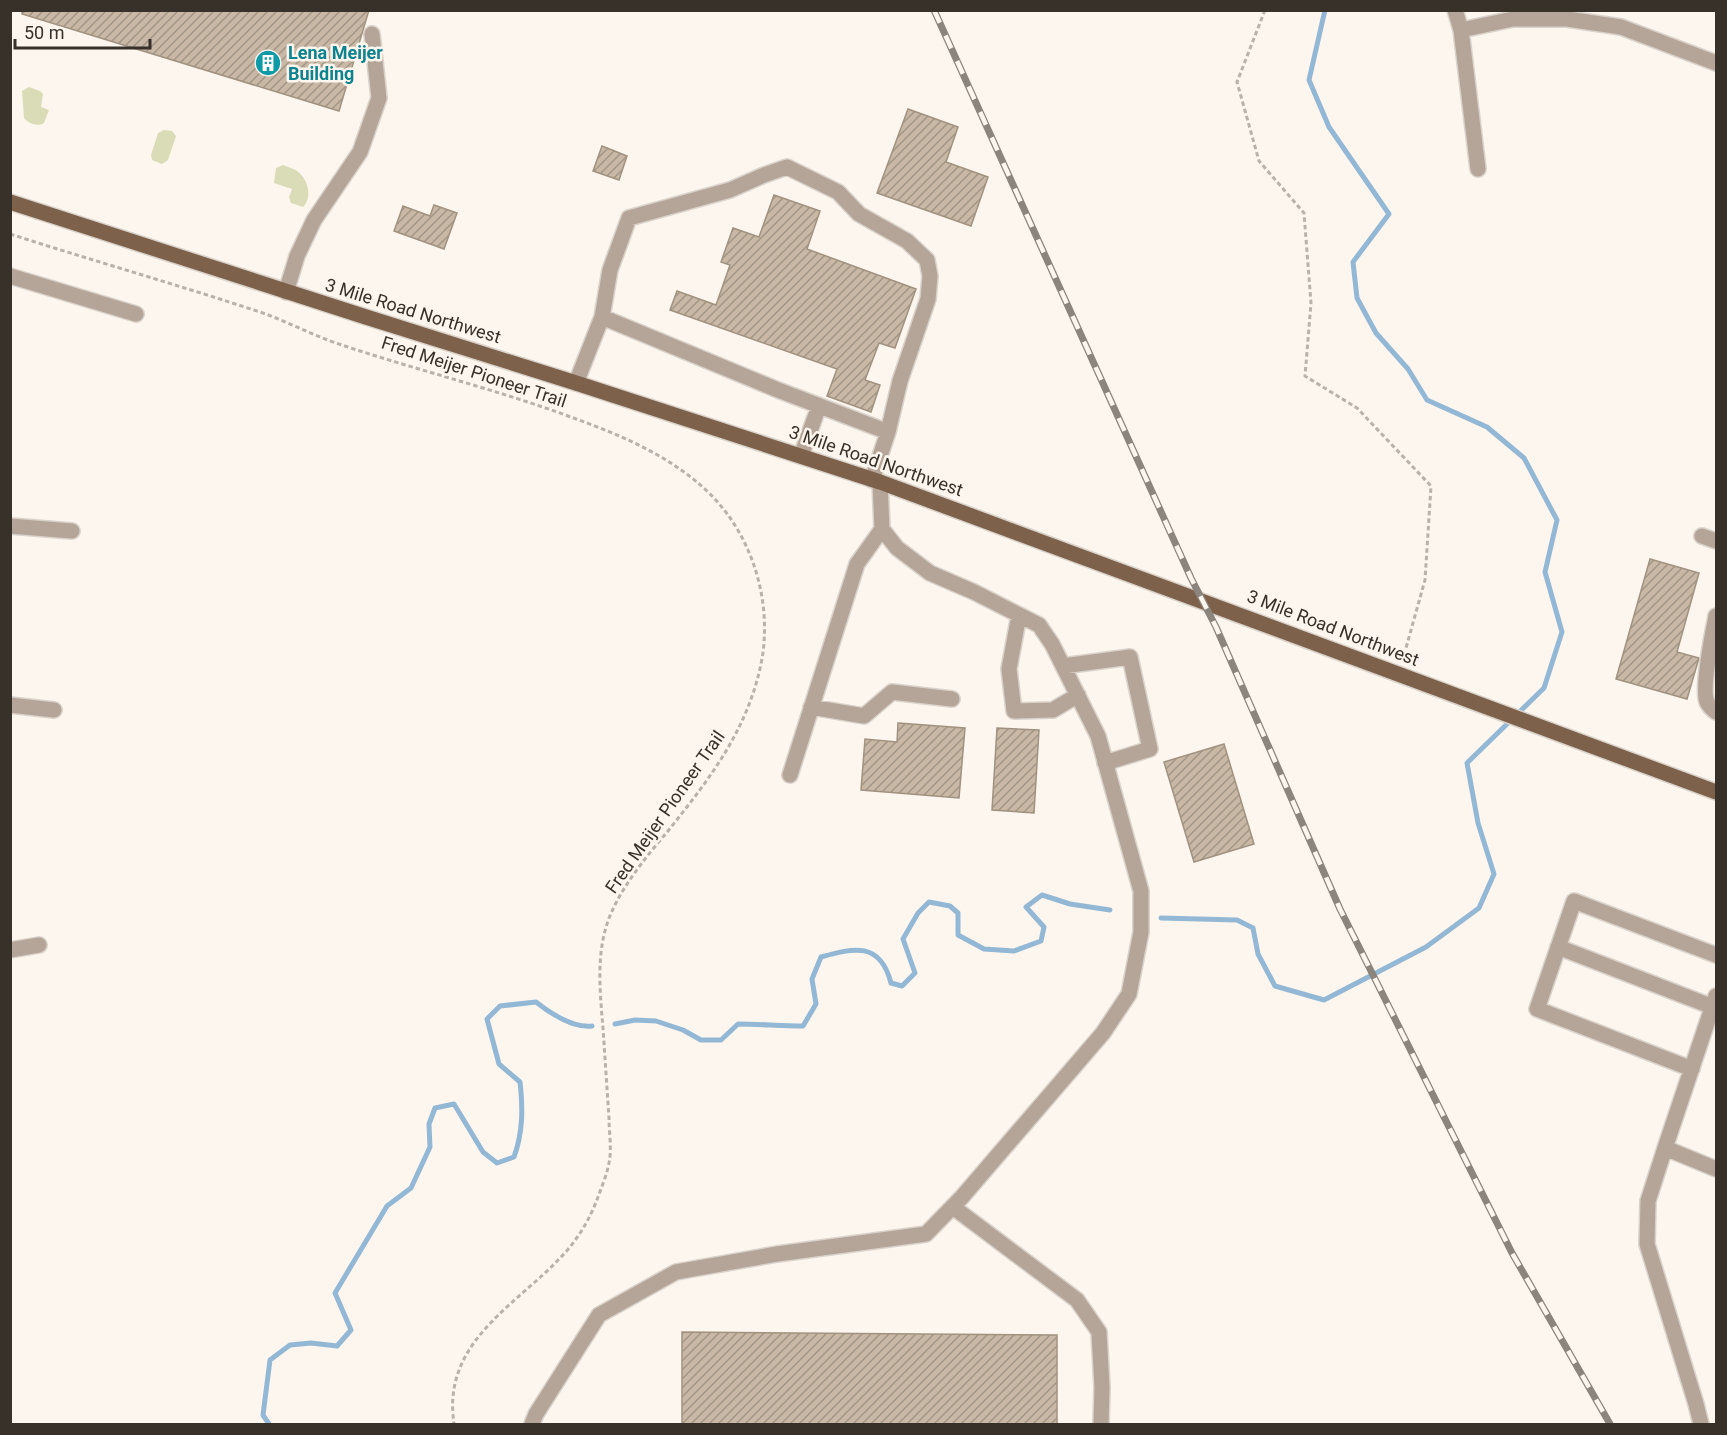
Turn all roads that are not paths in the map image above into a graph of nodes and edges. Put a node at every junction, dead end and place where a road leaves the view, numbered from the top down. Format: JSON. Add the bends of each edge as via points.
{"nodes":[{"id":1,"x":1455,"y":10,"type":"edge"},
{"id":2,"x":1461,"y":30,"type":"junction"},
{"id":3,"x":372,"y":34,"type":"dead end"},
{"id":4,"x":1716,"y":63,"type":"edge"},
{"id":5,"x":1478,"y":169,"type":"dead end"},
{"id":6,"x":10,"y":202,"type":"edge"},
{"id":7,"x":10,"y":276,"type":"edge"},
{"id":8,"x":286,"y":292,"type":"junction"},
{"id":9,"x":136,"y":314,"type":"dead end"},
{"id":10,"x":602,"y":317,"type":"junction"},
{"id":11,"x":576,"y":382,"type":"junction"},
{"id":12,"x":819,"y":406,"type":"junction"},
{"id":13,"x":888,"y":432,"type":"junction"},
{"id":14,"x":801,"y":456,"type":"junction"},
{"id":15,"x":876,"y":481,"type":"junction"},
{"id":16,"x":10,"y":526,"type":"edge"},
{"id":17,"x":882,"y":529,"type":"junction"},
{"id":18,"x":72,"y":531,"type":"dead end"},
{"id":19,"x":1019,"y":615,"type":"junction"},
{"id":20,"x":1716,"y":616,"type":"edge"},
{"id":21,"x":1063,"y":666,"type":"junction"},
{"id":22,"x":1078,"y":695,"type":"junction"},
{"id":23,"x":952,"y":699,"type":"dead end"},
{"id":24,"x":10,"y":705,"type":"edge"},
{"id":25,"x":811,"y":707,"type":"junction"},
{"id":26,"x":54,"y":710,"type":"dead end"},
{"id":27,"x":1716,"y":712,"type":"edge"},
{"id":28,"x":1105,"y":763,"type":"junction"},
{"id":29,"x":790,"y":774,"type":"dead end"},
{"id":30,"x":1716,"y":792,"type":"edge"},
{"id":31,"x":39,"y":945,"type":"dead end"},
{"id":32,"x":1558,"y":947,"type":"junction"},
{"id":33,"x":10,"y":950,"type":"edge"},
{"id":34,"x":1716,"y":955,"type":"edge"},
{"id":35,"x":1715,"y":1001,"type":"edge"},
{"id":36,"x":1692,"y":1069,"type":"junction"},
{"id":37,"x":1665,"y":1148,"type":"junction"},
{"id":38,"x":1716,"y":1168,"type":"edge"},
{"id":39,"x":953,"y":1207,"type":"junction"},
{"id":40,"x":532,"y":1425,"type":"edge"},
{"id":41,"x":1101,"y":1425,"type":"edge"},
{"id":42,"x":1701,"y":1425,"type":"edge"}],
"edges":[{"from":1,"to":2,"type":"street"},
{"from":2,"to":4,"type":"street","via":[[1513,19],[1567,19],[1621,27]]},
{"from":2,"to":5,"type":"street"},
{"from":3,"to":8,"type":"street","via":[[378,98],[360,152],[314,220]]},
{"from":6,"to":8,"type":"main road","name":"3 Mile Road Northwest"},
{"from":7,"to":9,"type":"street"},
{"from":8,"to":11,"type":"main road","name":"3 Mile Road Northwest"},
{"from":10,"to":11,"type":"street"},
{"from":10,"to":12,"type":"street"},
{"from":10,"to":13,"type":"street","via":[[610,270],[629,218],[730,190],[787,167],[838,192],[859,214],[907,241],[927,260],[928,299],[900,381]]},
{"from":11,"to":14,"type":"main road","name":"3 Mile Road Northwest"},
{"from":12,"to":13,"type":"street"},
{"from":12,"to":14,"type":"street"},
{"from":13,"to":15,"type":"street"},
{"from":14,"to":15,"type":"main road","name":"3 Mile Road Northwest"},
{"from":15,"to":17,"type":"street"},
{"from":15,"to":30,"type":"main road","name":"3 Mile Road Northwest"},
{"from":16,"to":18,"type":"street"},
{"from":17,"to":19,"type":"street","via":[[897,548],[930,573]]},
{"from":17,"to":25,"type":"street","via":[[857,564]]},
{"from":19,"to":21,"type":"street","via":[[1039,625]]},
{"from":19,"to":22,"type":"street","via":[[1009,669],[1014,711],[1053,710]]},
{"from":20,"to":27,"type":"street","via":[[1705,693]]},
{"from":21,"to":22,"type":"street"},
{"from":21,"to":28,"type":"street","via":[[1130,657],[1150,749]]},
{"from":22,"to":28,"type":"street","via":[[1098,736]]},
{"from":23,"to":25,"type":"street","via":[[892,692],[864,717]]},
{"from":24,"to":26,"type":"street"},
{"from":25,"to":29,"type":"street"},
{"from":28,"to":39,"type":"street","via":[[1141,891],[1142,932],[1130,993],[1103,1033]]},
{"from":31,"to":33,"type":"street"},
{"from":32,"to":34,"type":"street","via":[[1574,901]]},
{"from":32,"to":35,"type":"street"},
{"from":32,"to":36,"type":"street","via":[[1537,1009]]},
{"from":35,"to":36,"type":"street"},
{"from":36,"to":37,"type":"street"},
{"from":37,"to":38,"type":"street"},
{"from":37,"to":42,"type":"street","via":[[1648,1201],[1647,1244]]},
{"from":39,"to":40,"type":"street","via":[[926,1234],[676,1272],[599,1315]]},
{"from":39,"to":41,"type":"street","via":[[1083,1308],[1099,1332]]}]}
